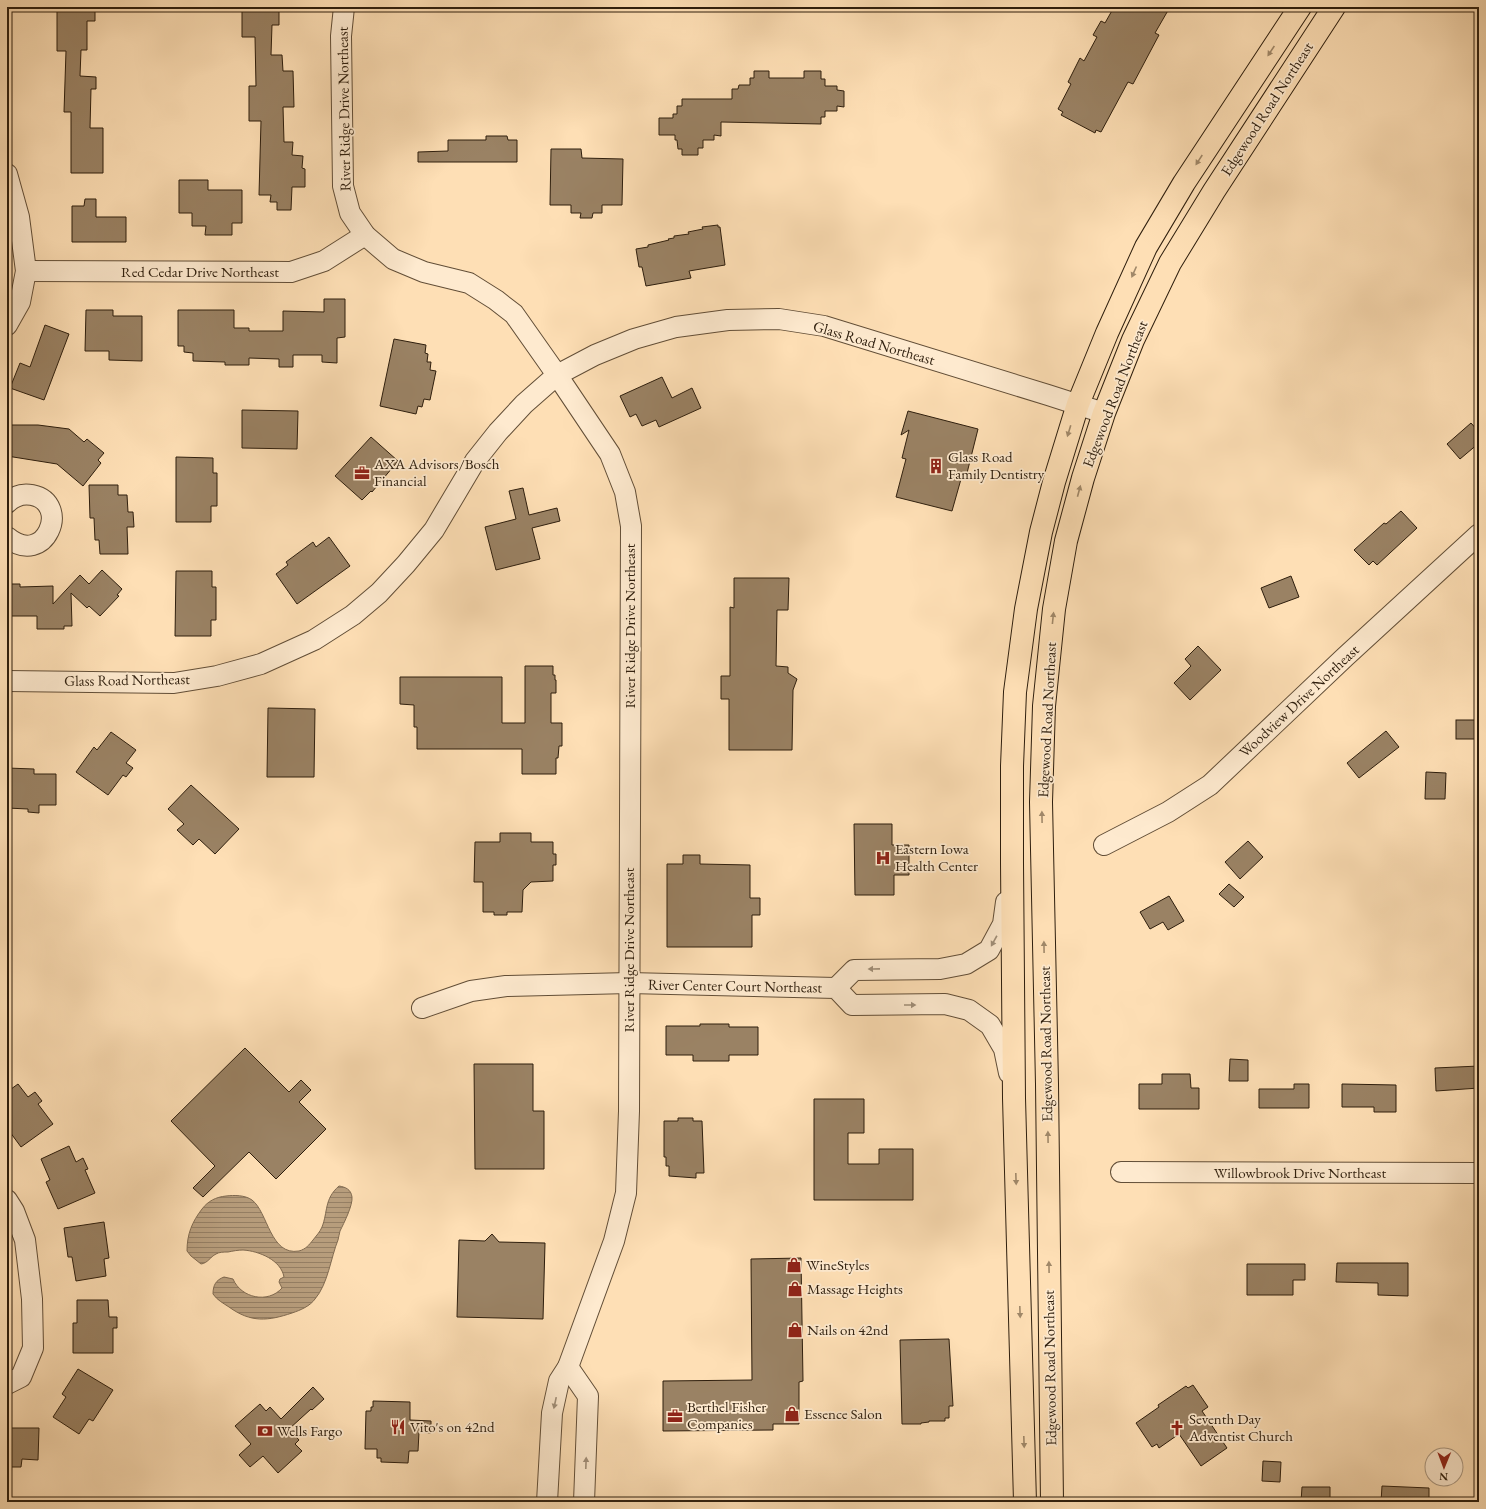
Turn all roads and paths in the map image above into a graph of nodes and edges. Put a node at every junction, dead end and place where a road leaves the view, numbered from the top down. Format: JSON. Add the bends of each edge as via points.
{"nodes":[{"id":1,"x":344,"y":7,"type":"edge"},
{"id":2,"x":1334,"y":7,"type":"edge"},
{"id":3,"x":1294,"y":16,"type":"edge"},
{"id":4,"x":1276,"y":95,"type":"junction"},
{"id":5,"x":7,"y":174,"type":"edge"},
{"id":6,"x":365,"y":235,"type":"junction"},
{"id":7,"x":26,"y":271,"type":"junction"},
{"id":8,"x":7,"y":325,"type":"edge"},
{"id":9,"x":557,"y":375,"type":"junction"},
{"id":10,"x":1078,"y":404,"type":"junction"},
{"id":11,"x":1104,"y":414,"type":"junction"},
{"id":12,"x":7,"y":503,"type":"edge"},
{"id":13,"x":1479,"y":534,"type":"edge"},
{"id":14,"x":7,"y":537,"type":"edge"},
{"id":15,"x":7,"y":681,"type":"edge"},
{"id":16,"x":1104,"y":845,"type":"dead end"},
{"id":17,"x":1012,"y":862,"type":"junction"},
{"id":18,"x":629,"y":983,"type":"junction"},
{"id":19,"x":836,"y":988,"type":"junction"},
{"id":20,"x":422,"y":1008,"type":"dead end"},
{"id":21,"x":1014,"y":1098,"type":"junction"},
{"id":22,"x":1121,"y":1172,"type":"dead end"},
{"id":23,"x":1479,"y":1173,"type":"edge"},
{"id":24,"x":7,"y":1200,"type":"edge"},
{"id":25,"x":568,"y":1367,"type":"junction"},
{"id":26,"x":7,"y":1384,"type":"edge"},
{"id":27,"x":1051,"y":1470,"type":"junction"},
{"id":28,"x":1022,"y":1498,"type":"edge"},
{"id":29,"x":547,"y":1502,"type":"edge"},
{"id":30,"x":584,"y":1502,"type":"edge"},
{"id":31,"x":1052,"y":1502,"type":"edge"},
{"id":32,"x":1062,"y":1502,"type":"edge"}],
"edges":[{"from":1,"to":6,"type":"street","name":"River Ridge Drive Northeast","via":[[341,36],[343,186],[350,213]]},
{"from":2,"to":4,"type":"main road","name":"Edgewood Road Northeast"},
{"from":3,"to":4,"type":"main road","via":[[1294,38]]},
{"from":3,"to":10,"type":"main road","name":"Edgewood Road Northeast","one_way":true,"via":[[1184,182],[1146,247]]},
{"from":4,"to":11,"type":"main road","name":"Edgewood Road Northeast","via":[[1170,263],[1133,340]]},
{"from":5,"to":7,"type":"street","via":[[19,216]]},
{"from":6,"to":7,"type":"street","name":"Red Cedar Drive Northeast","via":[[324,261],[291,272]]},
{"from":6,"to":9,"type":"street","name":"River Ridge Drive Northeast","via":[[393,259],[424,272],[469,283],[496,300],[514,314]]},
{"from":7,"to":8,"type":"street","via":[[20,302]]},
{"from":9,"to":10,"type":"street","name":"Glass Road Northeast","via":[[595,355],[634,339],[676,327],[728,320],[778,319],[824,326]]},
{"from":9,"to":15,"type":"street","name":"Glass Road Northeast","via":[[524,404],[498,432],[475,461],[434,530],[406,564],[379,593],[353,615],[314,640],[261,664],[217,676],[174,682]]},
{"from":9,"to":18,"type":"street","name":"River Ridge Drive Northeast","via":[[610,454],[625,492],[631,526]]},
{"from":10,"to":11,"type":"street","name":"Glass Road Northeast"},
{"from":10,"to":17,"type":"main road","name":"Edgewood Road Northeast","one_way":true,"via":[[1043,525],[1026,609],[1015,692]]},
{"from":27,"to":11,"type":"main road","name":"Edgewood Road Northeast","one_way":true,"via":[[1041,802],[1044,706],[1054,609],[1066,541]]},
{"from":12,"to":14,"type":"street","via":[[18,495],[35,495],[48,506],[52,522],[46,537],[31,545],[22,545]]},
{"from":13,"to":16,"type":"street","name":"Woodview Drive Northeast","via":[[1210,785],[1168,812]]},
{"from":17,"to":19,"type":"street","name":"River Center Court Northeast","one_way":true,"via":[[1003,924],[989,950],[966,964],[940,969],[854,970]]},
{"from":17,"to":21,"type":"main road","name":"Edgewood Road Northeast"},
{"from":18,"to":19,"type":"street","name":"River Center Court Northeast"},
{"from":18,"to":20,"type":"street","name":"River Center Court Northeast","via":[[506,986],[472,991]]},
{"from":18,"to":25,"type":"street","name":"River Ridge Drive Northeast","via":[[626,1193],[614,1242]]},
{"from":19,"to":21,"type":"street","name":"River Center Court Northeast","one_way":true,"via":[[852,1005],[945,1004],[969,1010],[990,1025],[1004,1049]]},
{"from":21,"to":28,"type":"main road","name":"Edgewood Road Northeast","one_way":true},
{"from":22,"to":23,"type":"street","name":"Willowbrook Drive Northeast"},
{"from":24,"to":26,"type":"street","via":[[14,1211],[24,1240],[32,1299],[33,1348],[21,1377]]},
{"from":25,"to":29,"type":"street","name":"River Ridge Drive Northeast","one_way":true,"via":[[559,1381],[552,1413]]},
{"from":30,"to":25,"type":"street","one_way":true,"via":[[588,1396]]},
{"from":27,"to":31,"type":"main road","name":"Edgewood Road Northeast"},
{"from":27,"to":32,"type":"main road"}]}
